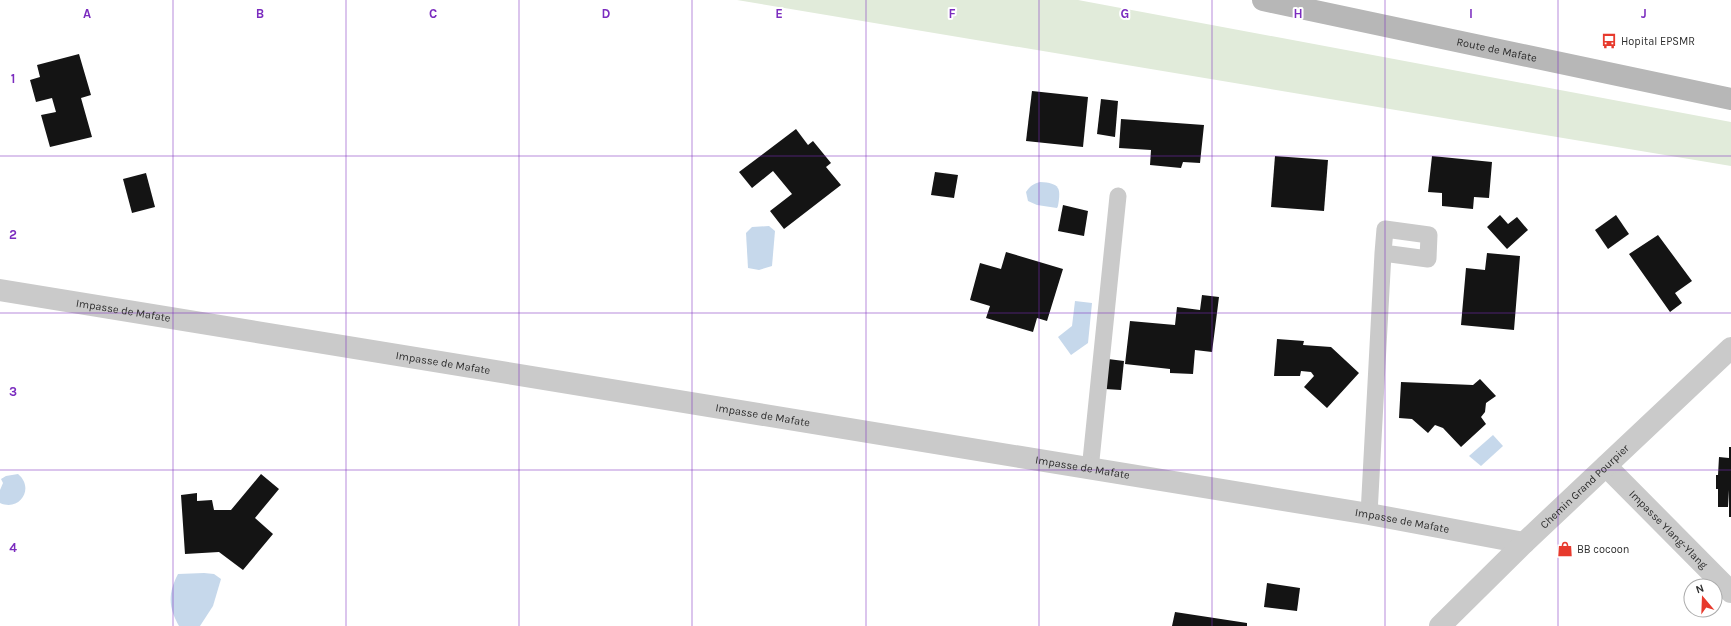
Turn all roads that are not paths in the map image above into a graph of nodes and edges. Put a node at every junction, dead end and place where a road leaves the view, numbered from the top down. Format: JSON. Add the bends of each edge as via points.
{"nodes":[{"id":1,"x":1263,"y":0,"type":"edge"},
{"id":2,"x":1731,"y":99,"type":"edge"},
{"id":3,"x":1118,"y":196,"type":"dead end"},
{"id":4,"x":1383,"y":253,"type":"dead end"},
{"id":5,"x":0,"y":290,"type":"edge"},
{"id":6,"x":1731,"y":348,"type":"edge"},
{"id":7,"x":1606,"y":466,"type":"junction"},
{"id":8,"x":1090,"y":470,"type":"junction"},
{"id":9,"x":1368,"y":514,"type":"junction"},
{"id":10,"x":1524,"y":543,"type":"junction"},
{"id":11,"x":1731,"y":592,"type":"edge"},
{"id":12,"x":1440,"y":626,"type":"edge"}],
"edges":[{"from":1,"to":2,"type":"main road","name":"Route de Mafate"},
{"from":3,"to":8,"type":"lane"},
{"from":4,"to":9,"type":"lane"},
{"from":5,"to":8,"type":"street","name":"Impasse de Mafate"},
{"from":6,"to":7,"type":"street","name":"Chemin Grand Pourpier"},
{"from":7,"to":10,"type":"street","name":"Chemin Grand Pourpier"},
{"from":7,"to":11,"type":"street","name":"Impasse Ylang-Ylang"},
{"from":8,"to":9,"type":"street","name":"Impasse de Mafate"},
{"from":9,"to":10,"type":"street","name":"Impasse de Mafate"},
{"from":10,"to":12,"type":"street","name":"Chemin Grand Pourpier"}]}
